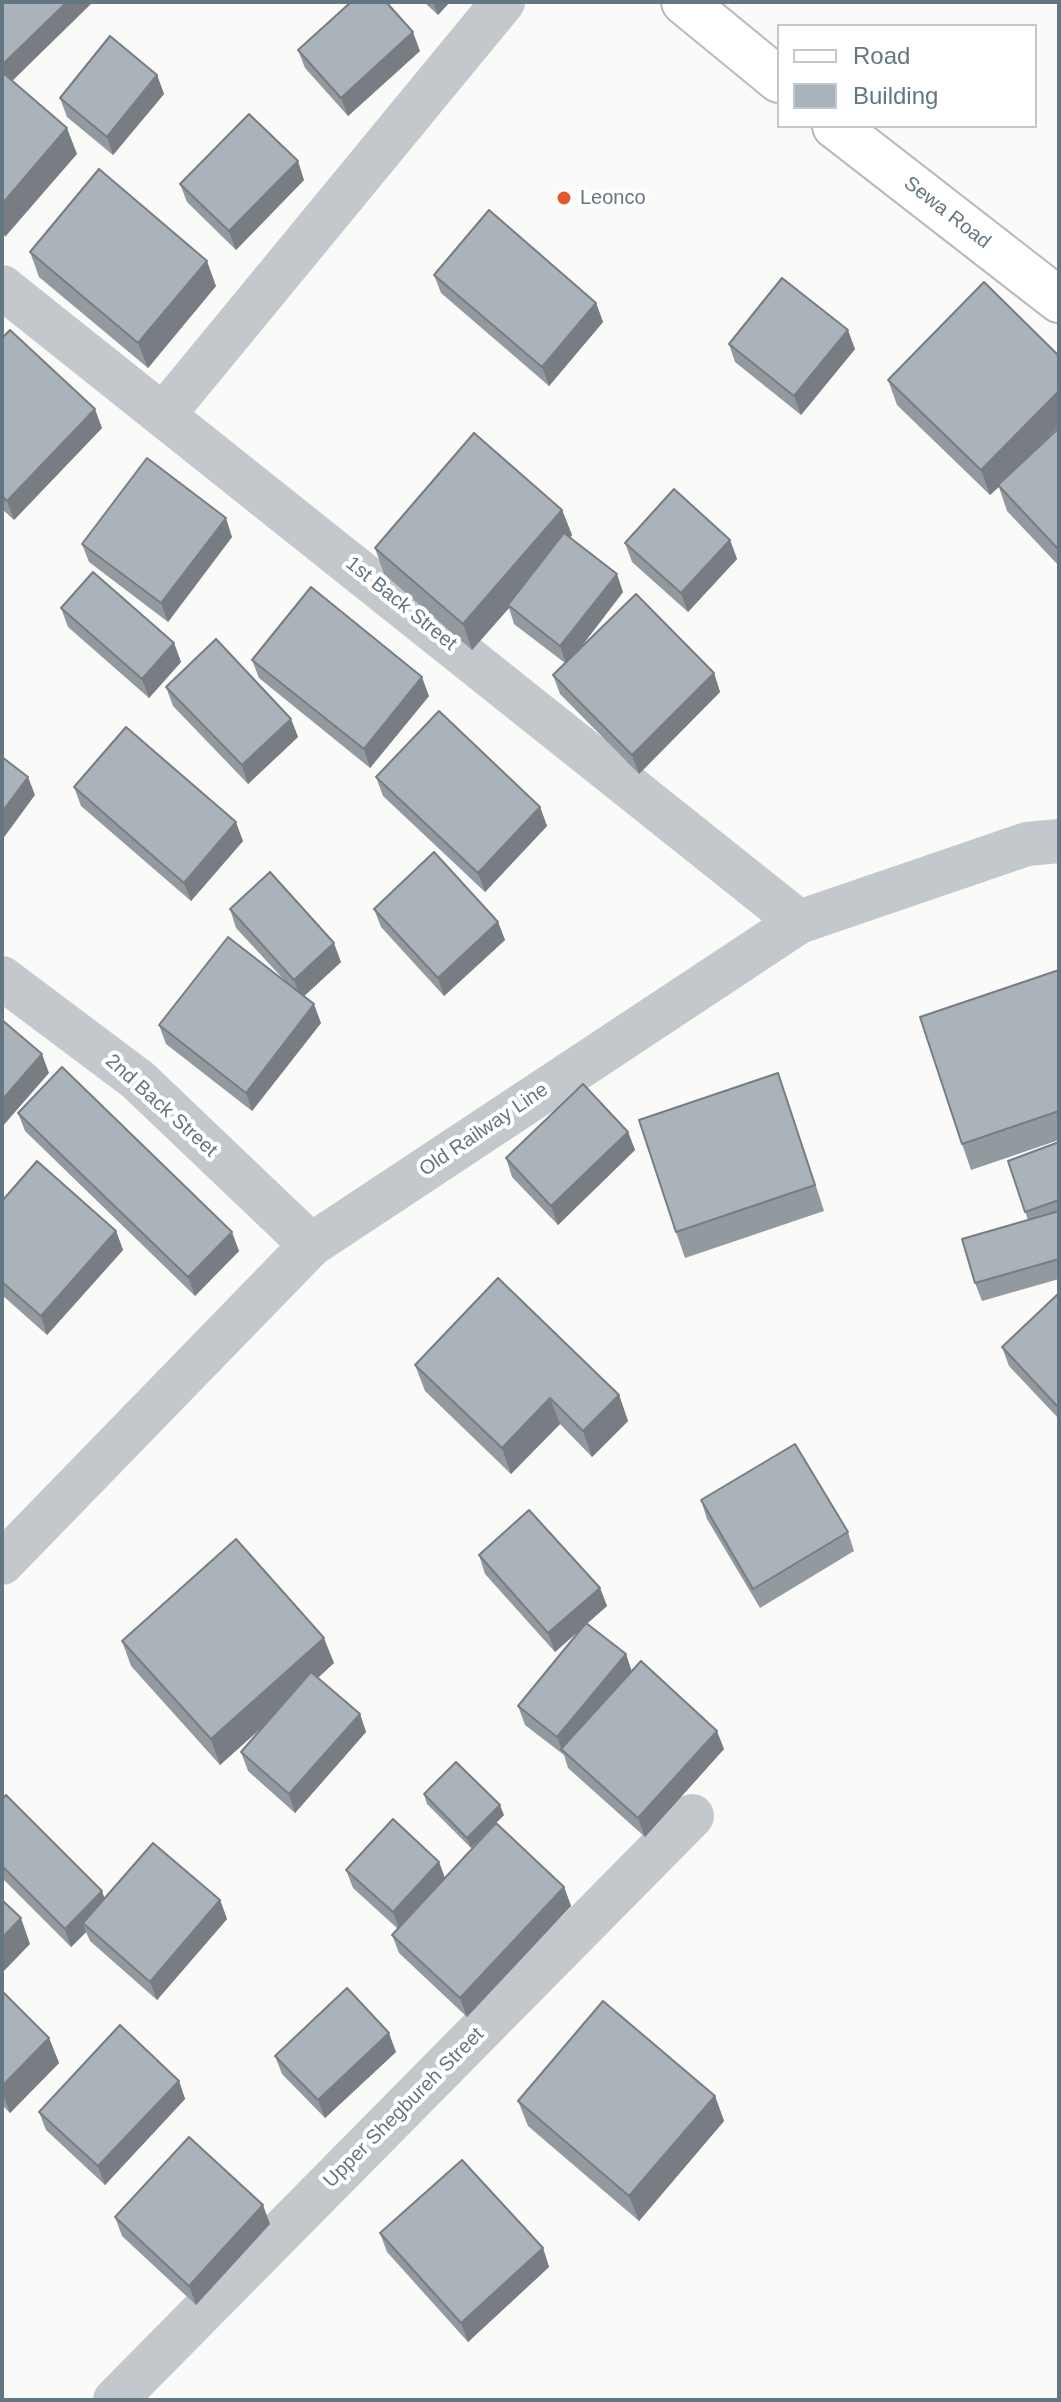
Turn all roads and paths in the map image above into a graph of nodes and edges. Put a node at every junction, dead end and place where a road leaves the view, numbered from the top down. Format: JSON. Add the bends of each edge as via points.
{"nodes":[{"id":1,"x":503,"y":2,"type":"edge"},
{"id":2,"x":684,"y":2,"type":"edge"},
{"id":3,"x":777,"y":78,"type":"edge"},
{"id":4,"x":838,"y":128,"type":"edge"},
{"id":5,"x":2,"y":287,"type":"edge"},
{"id":6,"x":1059,"y":300,"type":"edge"},
{"id":7,"x":164,"y":414,"type":"junction"},
{"id":8,"x":1059,"y":841,"type":"edge"},
{"id":9,"x":799,"y":922,"type":"junction"},
{"id":10,"x":2,"y":978,"type":"edge"},
{"id":11,"x":311,"y":1245,"type":"junction"},
{"id":12,"x":2,"y":1563,"type":"edge"},
{"id":13,"x":692,"y":1816,"type":"dead end"},
{"id":14,"x":115,"y":2400,"type":"edge"}],
"edges":[{"from":1,"to":7,"type":"street"},
{"from":2,"to":3,"type":"main road"},
{"from":4,"to":6,"type":"main road","name":"Sewa Road"},
{"from":5,"to":7,"type":"street","name":"1st Back Street"},
{"from":7,"to":9,"type":"street","name":"1st Back Street"},
{"from":8,"to":9,"type":"street","name":"Old Railway Line","via":[[1027,844]]},
{"from":9,"to":11,"type":"street","name":"Old Railway Line"},
{"from":10,"to":11,"type":"street","name":"2nd Back Street","via":[[138,1080]]},
{"from":11,"to":12,"type":"street","name":"Old Railway Line"},
{"from":13,"to":14,"type":"street","name":"Upper Shegbureh Street"}]}
